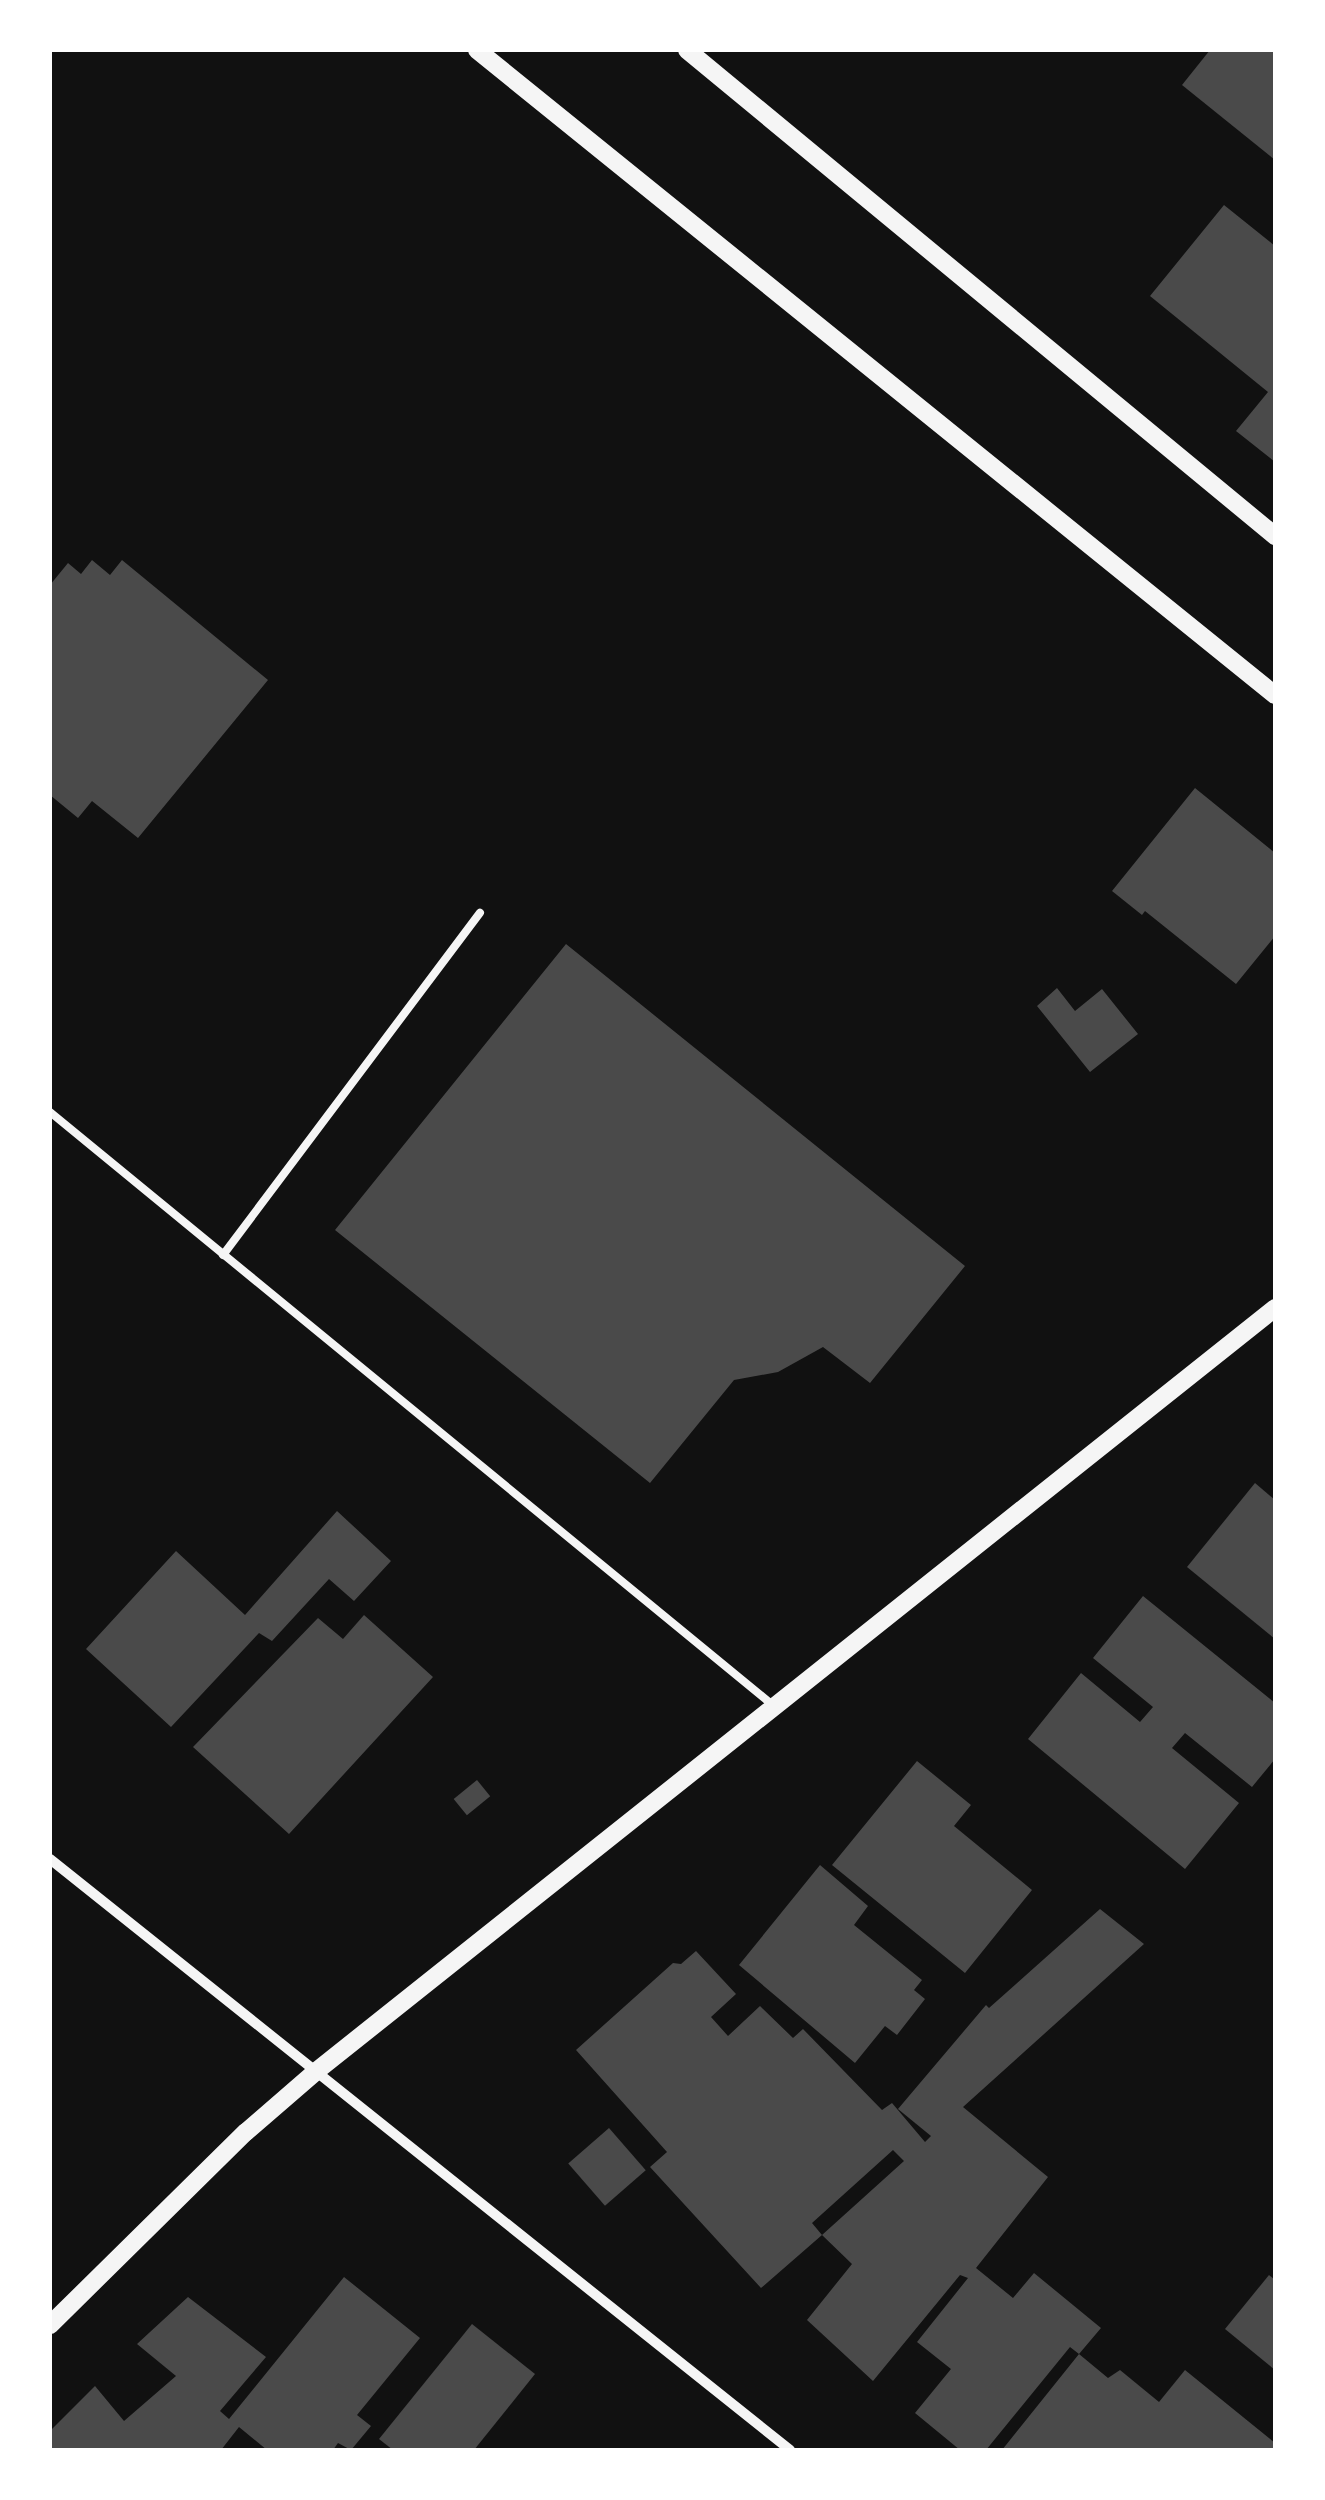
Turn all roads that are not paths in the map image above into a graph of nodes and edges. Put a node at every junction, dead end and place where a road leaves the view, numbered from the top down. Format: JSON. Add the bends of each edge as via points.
{"nodes":[{"id":1,"x":477,"y":50,"type":"edge"},
{"id":2,"x":687,"y":50,"type":"edge"},
{"id":3,"x":1275,"y":536,"type":"edge"},
{"id":4,"x":1275,"y":696,"type":"edge"},
{"id":5,"x":480,"y":913,"type":"dead end"},
{"id":6,"x":50,"y":1112,"type":"edge"},
{"id":7,"x":224,"y":1255,"type":"junction"},
{"id":8,"x":1275,"y":1308,"type":"edge"},
{"id":9,"x":774,"y":1706,"type":"junction"},
{"id":10,"x":50,"y":1859,"type":"edge"},
{"id":11,"x":314,"y":2073,"type":"junction"},
{"id":12,"x":50,"y":2324,"type":"edge"},
{"id":13,"x":790,"y":2450,"type":"edge"}],
"edges":[{"from":1,"to":4,"type":"street"},
{"from":2,"to":3,"type":"street"},
{"from":5,"to":7,"type":"lane"},
{"from":6,"to":7,"type":"lane"},
{"from":7,"to":9,"type":"lane"},
{"from":8,"to":9,"type":"street"},
{"from":9,"to":11,"type":"street"},
{"from":10,"to":11,"type":"street"},
{"from":11,"to":12,"type":"street"},
{"from":11,"to":13,"type":"street"}]}
